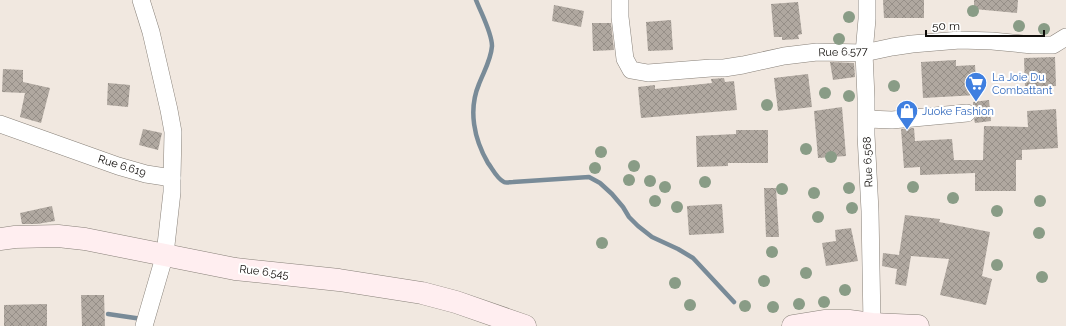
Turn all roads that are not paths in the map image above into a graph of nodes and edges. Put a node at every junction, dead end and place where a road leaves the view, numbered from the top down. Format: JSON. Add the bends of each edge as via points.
{"nodes":[{"id":1,"x":141,"y":0,"type":"edge"},
{"id":2,"x":620,"y":0,"type":"edge"},
{"id":3,"x":867,"y":0,"type":"edge"},
{"id":4,"x":1066,"y":37,"type":"edge"},
{"id":5,"x":864,"y":53,"type":"junction"},
{"id":6,"x":967,"y":113,"type":"dead end"},
{"id":7,"x":867,"y":120,"type":"junction"},
{"id":8,"x":0,"y":124,"type":"edge"},
{"id":9,"x":172,"y":178,"type":"junction"},
{"id":10,"x":0,"y":239,"type":"edge"},
{"id":11,"x":165,"y":254,"type":"junction"},
{"id":12,"x":872,"y":324,"type":"junction"},
{"id":13,"x":144,"y":326,"type":"edge"},
{"id":14,"x":525,"y":326,"type":"edge"},
{"id":15,"x":793,"y":326,"type":"edge"},
{"id":16,"x":918,"y":326,"type":"edge"}],
"edges":[{"from":1,"to":9,"type":"street","via":[[151,32],[173,132]]},
{"from":2,"to":5,"type":"street","name":"Rue 6.577","via":[[625,59],[631,70],[648,73],[724,68],[818,52]]},
{"from":3,"to":5,"type":"street","name":"Rue 6.568"},
{"from":4,"to":5,"type":"street","name":"Rue 6.577","via":[[1053,45],[960,40],[892,46]]},
{"from":5,"to":7,"type":"street","name":"Rue 6.568"},
{"from":6,"to":7,"type":"street"},
{"from":7,"to":12,"type":"street","name":"Rue 6.568"},
{"from":8,"to":9,"type":"street","name":"Rue 6.619","via":[[118,166]]},
{"from":9,"to":11,"type":"street"},
{"from":10,"to":11,"type":"street","name":"Rue 6.545","via":[[58,236]]},
{"from":11,"to":13,"type":"street"},
{"from":11,"to":14,"type":"street","name":"Rue 6.545","via":[[235,269],[339,280],[422,293]]},
{"from":12,"to":15,"type":"street","via":[[824,321]]},
{"from":12,"to":16,"type":"street"}]}
